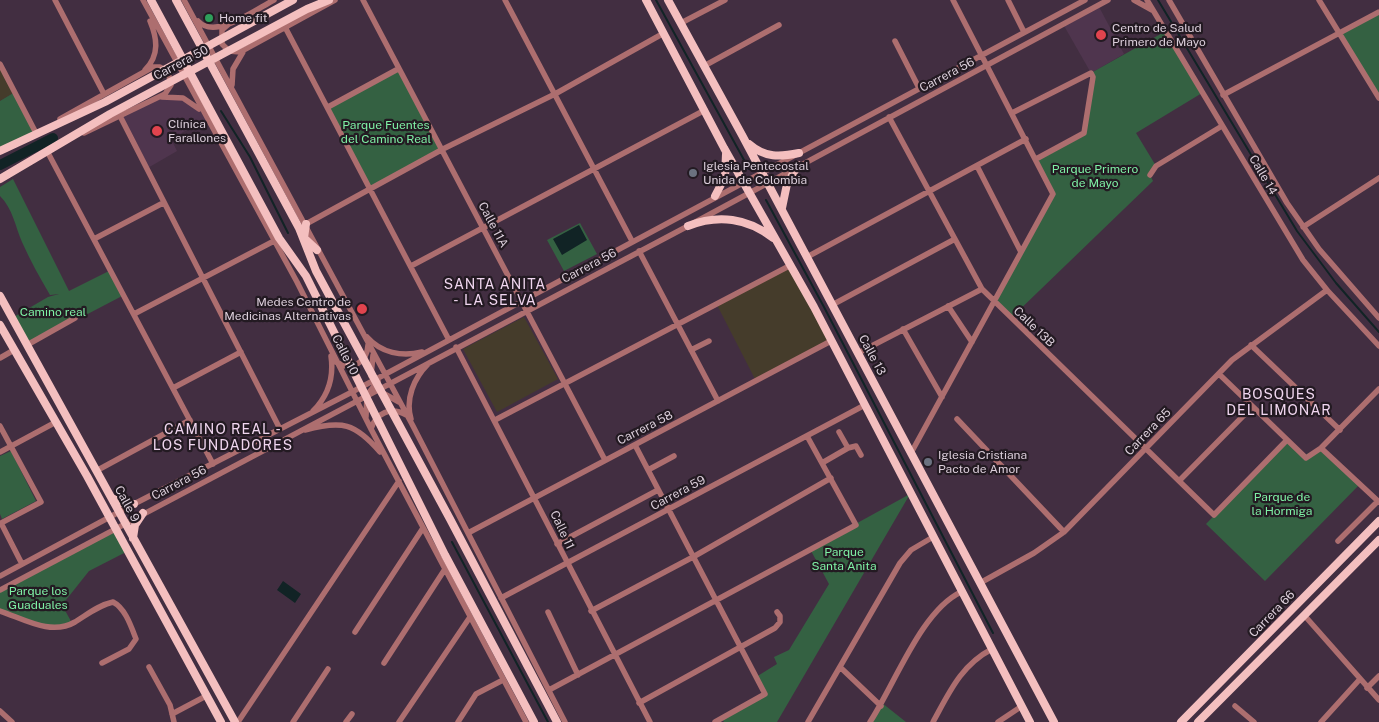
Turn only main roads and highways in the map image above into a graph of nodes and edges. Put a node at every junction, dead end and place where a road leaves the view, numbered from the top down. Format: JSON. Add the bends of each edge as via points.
{"nodes":[{"id":1,"x":152,"y":0,"type":"edge"},
{"id":2,"x":176,"y":0,"type":"edge"},
{"id":3,"x":294,"y":0,"type":"edge"},
{"id":4,"x":329,"y":0,"type":"edge"},
{"id":5,"x":646,"y":0,"type":"edge"},
{"id":6,"x":668,"y":0,"type":"edge"},
{"id":7,"x":742,"y":135,"type":"junction"},
{"id":8,"x":724,"y":148,"type":"junction"},
{"id":9,"x":0,"y":151,"type":"edge"},
{"id":10,"x":799,"y":153,"type":"road end"},
{"id":11,"x":798,"y":165,"type":"road end"},
{"id":12,"x":0,"y":179,"type":"edge"},
{"id":13,"x":715,"y":196,"type":"road end"},
{"id":14,"x":782,"y":210,"type":"junction"},
{"id":15,"x":306,"y":224,"type":"road end"},
{"id":16,"x":688,"y":226,"type":"road end"},
{"id":17,"x":304,"y":238,"type":"junction"},
{"id":18,"x":776,"y":239,"type":"junction"},
{"id":19,"x":317,"y":250,"type":"road end"},
{"id":20,"x":0,"y":296,"type":"edge"},
{"id":21,"x":12,"y":318,"type":"junction"},
{"id":22,"x":0,"y":325,"type":"edge"},
{"id":23,"x":6,"y":336,"type":"junction"},
{"id":24,"x":30,"y":376,"type":"junction"},
{"id":25,"x":48,"y":383,"type":"junction"},
{"id":26,"x":111,"y":498,"type":"junction"},
{"id":27,"x":134,"y":504,"type":"road end"},
{"id":28,"x":143,"y":513,"type":"road end"},
{"id":29,"x":1379,"y":521,"type":"edge"},
{"id":30,"x":467,"y":530,"type":"road end"},
{"id":31,"x":457,"y":532,"type":"junction"},
{"id":32,"x":133,"y":540,"type":"junction"},
{"id":33,"x":1379,"y":540,"type":"edge"},
{"id":34,"x":1340,"y":561,"type":"junction"},
{"id":35,"x":1349,"y":570,"type":"junction"},
{"id":36,"x":201,"y":662,"type":"junction"},
{"id":37,"x":1236,"y":667,"type":"junction"},
{"id":38,"x":1244,"y":676,"type":"junction"},
{"id":39,"x":199,"y":682,"type":"junction"},
{"id":40,"x":207,"y":697,"type":"junction"},
{"id":41,"x":226,"y":707,"type":"junction"},
{"id":42,"x":221,"y":722,"type":"edge"},
{"id":43,"x":237,"y":722,"type":"edge"},
{"id":44,"x":534,"y":722,"type":"edge"},
{"id":45,"x":557,"y":722,"type":"edge"},
{"id":46,"x":1030,"y":722,"type":"edge"},
{"id":47,"x":1054,"y":722,"type":"edge"},
{"id":48,"x":1181,"y":722,"type":"edge"},
{"id":49,"x":1198,"y":722,"type":"edge"}],
"edges":[{"from":1,"to":44,"type":"main road","name":"Calle 10","via":[[276,239],[306,276],[426,525],[523,710]]},
{"from":2,"to":17,"type":"main road","name":"Calle 10"},
{"from":3,"to":9,"type":"main road","name":"Carrera 50"},
{"from":4,"to":12,"type":"main road","name":"Carrera 50","via":[[110,114]]},
{"from":5,"to":8,"type":"main road"},
{"from":6,"to":7,"type":"main road","name":"Calle 13"},
{"from":7,"to":10,"type":"main road","via":[[752,147],[768,155]]},
{"from":7,"to":14,"type":"main road","name":"Calle 13"},
{"from":8,"to":13,"type":"main road","via":[[726,175]]},
{"from":8,"to":18,"type":"main road"},
{"from":11,"to":14,"type":"main road","via":[[787,184]]},
{"from":14,"to":47,"type":"main road","name":"Calle 13"},
{"from":15,"to":17,"type":"main road"},
{"from":16,"to":18,"type":"main road","via":[[715,219],[736,220],[756,226]]},
{"from":17,"to":19,"type":"main road"},
{"from":17,"to":31,"type":"main road","name":"Calle 10","via":[[316,271]]},
{"from":18,"to":46,"type":"main road"},
{"from":20,"to":21,"type":"main road","name":"Calle 9"},
{"from":21,"to":23,"type":"main road"},
{"from":21,"to":25,"type":"main road","name":"Calle 9"},
{"from":22,"to":23,"type":"main road","name":"Calle 9"},
{"from":23,"to":24,"type":"main road","name":"Calle 9"},
{"from":24,"to":25,"type":"main road"},
{"from":24,"to":39,"type":"main road","name":"Calle 9"},
{"from":25,"to":26,"type":"main road","name":"Calle 9"},
{"from":26,"to":27,"type":"main road"},
{"from":26,"to":32,"type":"main road","name":"Calle 9"},
{"from":28,"to":32,"type":"main road","via":[[135,526]]},
{"from":29,"to":34,"type":"main road","name":"Carrera 66"},
{"from":30,"to":31,"type":"main road"},
{"from":31,"to":45,"type":"main road","name":"Calle 10","via":[[544,687]]},
{"from":32,"to":36,"type":"main road","name":"Calle 9"},
{"from":33,"to":35,"type":"main road","name":"Carrera 66"},
{"from":34,"to":35,"type":"main road"},
{"from":34,"to":37,"type":"main road","name":"Carrera 66"},
{"from":35,"to":38,"type":"main road","name":"Carrera 66"},
{"from":36,"to":39,"type":"main road"},
{"from":36,"to":41,"type":"main road","name":"Calle 9"},
{"from":37,"to":38,"type":"main road"},
{"from":37,"to":48,"type":"main road","name":"Carrera 66"},
{"from":38,"to":49,"type":"main road","name":"Carrera 66"},
{"from":39,"to":40,"type":"main road","name":"Calle 9"},
{"from":40,"to":41,"type":"main road"},
{"from":40,"to":42,"type":"main road","name":"Calle 9"},
{"from":41,"to":43,"type":"main road","name":"Calle 9"}]}
